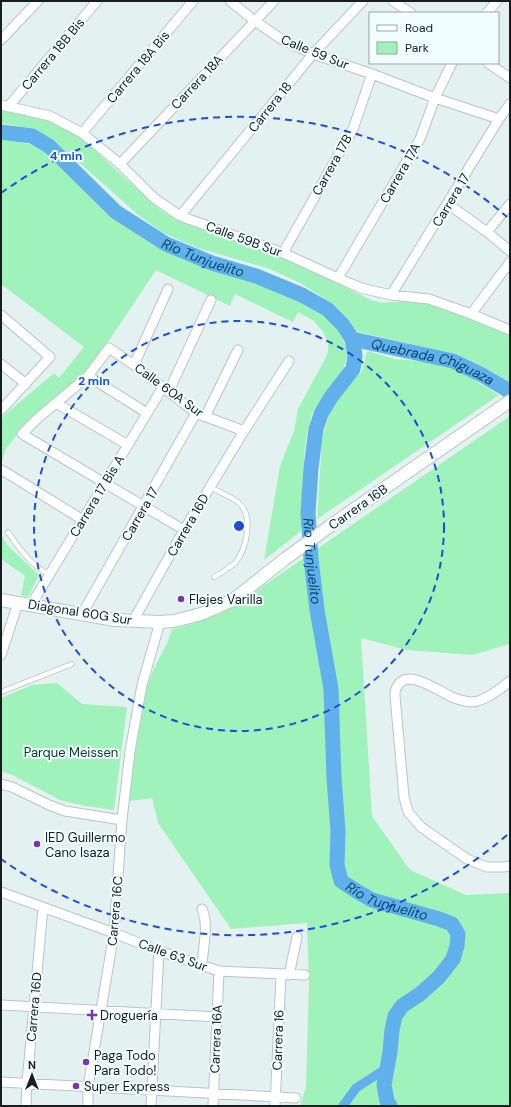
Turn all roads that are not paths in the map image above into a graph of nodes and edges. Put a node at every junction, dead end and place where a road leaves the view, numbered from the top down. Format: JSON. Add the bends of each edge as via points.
{"nodes":[{"id":1,"x":38,"y":1,"type":"edge"},
{"id":2,"x":97,"y":1,"type":"edge"},
{"id":3,"x":193,"y":1,"type":"edge"},
{"id":4,"x":230,"y":1,"type":"edge"},
{"id":5,"x":274,"y":1,"type":"edge"},
{"id":6,"x":363,"y":1,"type":"edge"},
{"id":7,"x":393,"y":1,"type":"edge"},
{"id":8,"x":496,"y":1,"type":"edge"},
{"id":9,"x":410,"y":12,"type":"edge"},
{"id":10,"x":488,"y":12,"type":"edge"},
{"id":11,"x":255,"y":21,"type":"junction"},
{"id":12,"x":1,"y":40,"type":"edge"},
{"id":13,"x":313,"y":54,"type":"junction"},
{"id":14,"x":452,"y":64,"type":"edge"},
{"id":15,"x":489,"y":64,"type":"edge"},
{"id":16,"x":372,"y":74,"type":"junction"},
{"id":17,"x":510,"y":78,"type":"edge"},
{"id":18,"x":435,"y":98,"type":"junction"},
{"id":19,"x":510,"y":104,"type":"edge"},
{"id":20,"x":5,"y":106,"type":"edge"},
{"id":21,"x":499,"y":119,"type":"junction"},
{"id":22,"x":82,"y":133,"type":"junction"},
{"id":23,"x":120,"y":164,"type":"junction"},
{"id":24,"x":448,"y":204,"type":"junction"},
{"id":25,"x":510,"y":204,"type":"edge"},
{"id":26,"x":180,"y":216,"type":"junction"},
{"id":27,"x":487,"y":232,"type":"junction"},
{"id":28,"x":510,"y":251,"type":"edge"},
{"id":29,"x":283,"y":253,"type":"junction"},
{"id":30,"x":510,"y":262,"type":"edge"},
{"id":31,"x":338,"y":278,"type":"junction"},
{"id":32,"x":168,"y":290,"type":"dead end"},
{"id":33,"x":391,"y":295,"type":"junction"},
{"id":34,"x":211,"y":300,"type":"dead end"},
{"id":35,"x":471,"y":314,"type":"junction"},
{"id":36,"x":1,"y":315,"type":"edge"},
{"id":37,"x":510,"y":330,"type":"edge"},
{"id":38,"x":238,"y":350,"type":"dead end"},
{"id":39,"x":289,"y":362,"type":"dead end"},
{"id":40,"x":1,"y":364,"type":"edge"},
{"id":41,"x":134,"y":365,"type":"junction"},
{"id":42,"x":88,"y":376,"type":"junction"},
{"id":43,"x":26,"y":384,"type":"junction"},
{"id":44,"x":166,"y":389,"type":"junction"},
{"id":45,"x":510,"y":401,"type":"edge"},
{"id":46,"x":56,"y":403,"type":"junction"},
{"id":47,"x":1,"y":410,"type":"edge"},
{"id":48,"x":147,"y":413,"type":"junction"},
{"id":49,"x":196,"y":413,"type":"junction"},
{"id":50,"x":205,"y":417,"type":"junction"},
{"id":51,"x":244,"y":431,"type":"junction"},
{"id":52,"x":128,"y":445,"type":"junction"},
{"id":53,"x":2,"y":470,"type":"dead end"},
{"id":54,"x":105,"y":483,"type":"junction"},
{"id":55,"x":210,"y":487,"type":"junction"},
{"id":56,"x":144,"y":507,"type":"junction"},
{"id":57,"x":83,"y":520,"type":"junction"},
{"id":58,"x":184,"y":530,"type":"junction"},
{"id":59,"x":8,"y":532,"type":"dead end"},
{"id":60,"x":50,"y":575,"type":"junction"},
{"id":61,"x":214,"y":577,"type":"dead end"},
{"id":62,"x":1,"y":600,"type":"edge"},
{"id":63,"x":18,"y":603,"type":"junction"},
{"id":64,"x":31,"y":605,"type":"junction"},
{"id":65,"x":82,"y":614,"type":"junction"},
{"id":66,"x":133,"y":621,"type":"junction"},
{"id":67,"x":160,"y":622,"type":"junction"},
{"id":68,"x":1,"y":655,"type":"edge"},
{"id":69,"x":72,"y":664,"type":"dead end"},
{"id":70,"x":510,"y":681,"type":"edge"},
{"id":71,"x":1,"y":692,"type":"edge"},
{"id":72,"x":1,"y":784,"type":"edge"},
{"id":73,"x":122,"y":820,"type":"junction"},
{"id":74,"x":510,"y":866,"type":"edge"},
{"id":75,"x":1,"y":892,"type":"edge"},
{"id":76,"x":43,"y":907,"type":"junction"},
{"id":77,"x":202,"y":909,"type":"dead end"},
{"id":78,"x":114,"y":933,"type":"junction"},
{"id":79,"x":297,"y":937,"type":"dead end"},
{"id":80,"x":158,"y":951,"type":"junction"},
{"id":81,"x":202,"y":965,"type":"junction"},
{"id":82,"x":219,"y":971,"type":"junction"},
{"id":83,"x":285,"y":975,"type":"junction"},
{"id":84,"x":305,"y":975,"type":"dead end"},
{"id":85,"x":1,"y":1005,"type":"edge"},
{"id":86,"x":34,"y":1007,"type":"junction"},
{"id":87,"x":101,"y":1011,"type":"junction"},
{"id":88,"x":156,"y":1014,"type":"junction"},
{"id":89,"x":217,"y":1017,"type":"junction"},
{"id":90,"x":1,"y":1082,"type":"edge"},
{"id":91,"x":27,"y":1083,"type":"junction"},
{"id":92,"x":88,"y":1087,"type":"junction"},
{"id":93,"x":152,"y":1090,"type":"junction"},
{"id":94,"x":213,"y":1093,"type":"junction"},
{"id":95,"x":296,"y":1098,"type":"dead end"},
{"id":96,"x":275,"y":1101,"type":"edge"},
{"id":97,"x":26,"y":1106,"type":"edge"},
{"id":98,"x":88,"y":1106,"type":"edge"},
{"id":99,"x":151,"y":1106,"type":"edge"},
{"id":100,"x":213,"y":1106,"type":"edge"}],
"edges":[{"from":1,"to":12,"type":"street"},
{"from":2,"to":20,"type":"street","name":"Carrera 18B Bis"},
{"from":3,"to":22,"type":"street","name":"Carrera 18A Bis"},
{"from":4,"to":11,"type":"street","name":"Calle 59 Sur"},
{"from":5,"to":11,"type":"street","name":"Carrera 18A"},
{"from":6,"to":13,"type":"street","name":"Carrera 18"},
{"from":7,"to":9,"type":"street"},
{"from":8,"to":10,"type":"street"},
{"from":11,"to":13,"type":"street","name":"Calle 59 Sur","via":[[281,39]]},
{"from":11,"to":23,"type":"street","name":"Carrera 18A"},
{"from":13,"to":16,"type":"street","name":"Calle 59 Sur"},
{"from":13,"to":26,"type":"street","name":"Carrera 18"},
{"from":14,"to":18,"type":"street","name":"Carrera 17A"},
{"from":15,"to":17,"type":"street"},
{"from":16,"to":18,"type":"street","name":"Calle 59 Sur"},
{"from":16,"to":29,"type":"street","name":"Carrera 17B","via":[[353,128]]},
{"from":18,"to":21,"type":"street","name":"Calle 59 Sur"},
{"from":18,"to":31,"type":"street","name":"Carrera 17A","via":[[420,139]]},
{"from":19,"to":21,"type":"street","name":"Carrera 17"},
{"from":20,"to":22,"type":"street","name":"Calle 59B Sur","via":[[50,116]]},
{"from":21,"to":24,"type":"street","name":"Carrera 17"},
{"from":22,"to":23,"type":"street","name":"Calle 59B Sur"},
{"from":23,"to":26,"type":"street","name":"Calle 59B Sur","via":[[154,198]]},
{"from":24,"to":27,"type":"street"},
{"from":24,"to":33,"type":"street","name":"Carrera 17"},
{"from":25,"to":27,"type":"street"},
{"from":26,"to":29,"type":"street","name":"Calle 59B Sur"},
{"from":27,"to":28,"type":"street"},
{"from":29,"to":31,"type":"street","name":"Calle 59B Sur"},
{"from":30,"to":35,"type":"street"},
{"from":31,"to":33,"type":"street","name":"Calle 59B Sur","via":[[361,288]]},
{"from":32,"to":41,"type":"street"},
{"from":33,"to":35,"type":"street","name":"Calle 59B Sur","via":[[429,299]]},
{"from":34,"to":44,"type":"street","name":"Carrera 17 Bis A"},
{"from":35,"to":37,"type":"street","name":"Calle 59B Sur"},
{"from":36,"to":43,"type":"street","via":[[50,357]]},
{"from":38,"to":50,"type":"street"},
{"from":39,"to":51,"type":"street"},
{"from":40,"to":43,"type":"street"},
{"from":41,"to":42,"type":"street","name":"Calle 60A Sur","via":[[109,348]]},
{"from":41,"to":44,"type":"street","name":"Calle 60A Sur"},
{"from":42,"to":46,"type":"street"},
{"from":42,"to":48,"type":"street"},
{"from":43,"to":47,"type":"street"},
{"from":44,"to":48,"type":"street","name":"Carrera 17 Bis A"},
{"from":44,"to":49,"type":"street","name":"Calle 60A Sur"},
{"from":45,"to":67,"type":"street","name":"Carrera 16B","via":[[330,526],[233,600],[190,618]]},
{"from":46,"to":52,"type":"street"},
{"from":46,"to":54,"type":"street","via":[[22,434]]},
{"from":48,"to":52,"type":"street","name":"Carrera 17 Bis A"},
{"from":49,"to":50,"type":"street","name":"Calle 60A Sur"},
{"from":49,"to":56,"type":"street","name":"Carrera 17"},
{"from":50,"to":51,"type":"street","name":"Calle 60A Sur"},
{"from":51,"to":55,"type":"street","name":"Carrera 16D"},
{"from":52,"to":54,"type":"street","name":"Carrera 17 Bis A"},
{"from":53,"to":57,"type":"street"},
{"from":54,"to":56,"type":"street"},
{"from":54,"to":57,"type":"street","name":"Carrera 17 Bis A"},
{"from":55,"to":58,"type":"street","name":"Carrera 16D"},
{"from":55,"to":61,"type":"lane","via":[[238,503],[243,509],[247,536],[244,548],[235,563]]},
{"from":56,"to":58,"type":"street"},
{"from":56,"to":65,"type":"street","name":"Carrera 17"},
{"from":57,"to":60,"type":"street","name":"Carrera 17 Bis A"},
{"from":58,"to":66,"type":"street","name":"Carrera 16D"},
{"from":59,"to":60,"type":"lane","via":[[29,560]]},
{"from":60,"to":64,"type":"street","name":"Carrera 17 Bis A"},
{"from":62,"to":63,"type":"street","name":"Diagonal 60G Sur"},
{"from":63,"to":64,"type":"street","name":"Diagonal 60G Sur"},
{"from":63,"to":68,"type":"street"},
{"from":64,"to":65,"type":"street","name":"Diagonal 60G Sur"},
{"from":65,"to":66,"type":"street","name":"Diagonal 60G Sur"},
{"from":66,"to":67,"type":"street","name":"Diagonal 60G Sur"},
{"from":67,"to":73,"type":"street","name":"Carrera 16C","via":[[142,685],[130,751]]},
{"from":69,"to":71,"type":"lane"},
{"from":70,"to":74,"type":"street","via":[[474,702],[454,698],[416,679],[400,682],[396,687],[395,696],[404,797],[408,812],[421,827],[466,859],[487,866]]},
{"from":72,"to":73,"type":"street","via":[[65,811]]},
{"from":73,"to":78,"type":"street","name":"Carrera 16C"},
{"from":75,"to":76,"type":"street","name":"Calle 63 Sur"},
{"from":76,"to":78,"type":"street","name":"Calle 63 Sur"},
{"from":76,"to":86,"type":"street","name":"Carrera 16D"},
{"from":77,"to":81,"type":"street","via":[[205,923]]},
{"from":78,"to":80,"type":"street","name":"Calle 63 Sur"},
{"from":78,"to":87,"type":"street","name":"Carrera 16C"},
{"from":79,"to":83,"type":"street","name":"Carrera 16"},
{"from":80,"to":81,"type":"street","name":"Calle 63 Sur"},
{"from":80,"to":88,"type":"street"},
{"from":81,"to":82,"type":"street","name":"Calle 63 Sur"},
{"from":82,"to":83,"type":"street","name":"Calle 63 Sur"},
{"from":82,"to":89,"type":"street","name":"Carrera 16A"},
{"from":83,"to":84,"type":"street","name":"Calle 63 Sur"},
{"from":83,"to":96,"type":"street","name":"Carrera 16"},
{"from":85,"to":86,"type":"street"},
{"from":86,"to":87,"type":"street"},
{"from":86,"to":91,"type":"street","name":"Carrera 16D"},
{"from":87,"to":88,"type":"street"},
{"from":87,"to":92,"type":"street","name":"Carrera 16C"},
{"from":88,"to":89,"type":"street"},
{"from":88,"to":93,"type":"street"},
{"from":89,"to":94,"type":"street","name":"Carrera 16A"},
{"from":90,"to":91,"type":"street"},
{"from":91,"to":92,"type":"street"},
{"from":91,"to":97,"type":"street","name":"Carrera 16D"},
{"from":92,"to":93,"type":"street"},
{"from":92,"to":98,"type":"street","name":"Carrera 16C"},
{"from":93,"to":94,"type":"street"},
{"from":93,"to":99,"type":"street"},
{"from":94,"to":96,"type":"street"},
{"from":94,"to":100,"type":"street","name":"Carrera 16A"},
{"from":95,"to":96,"type":"street"}]}
